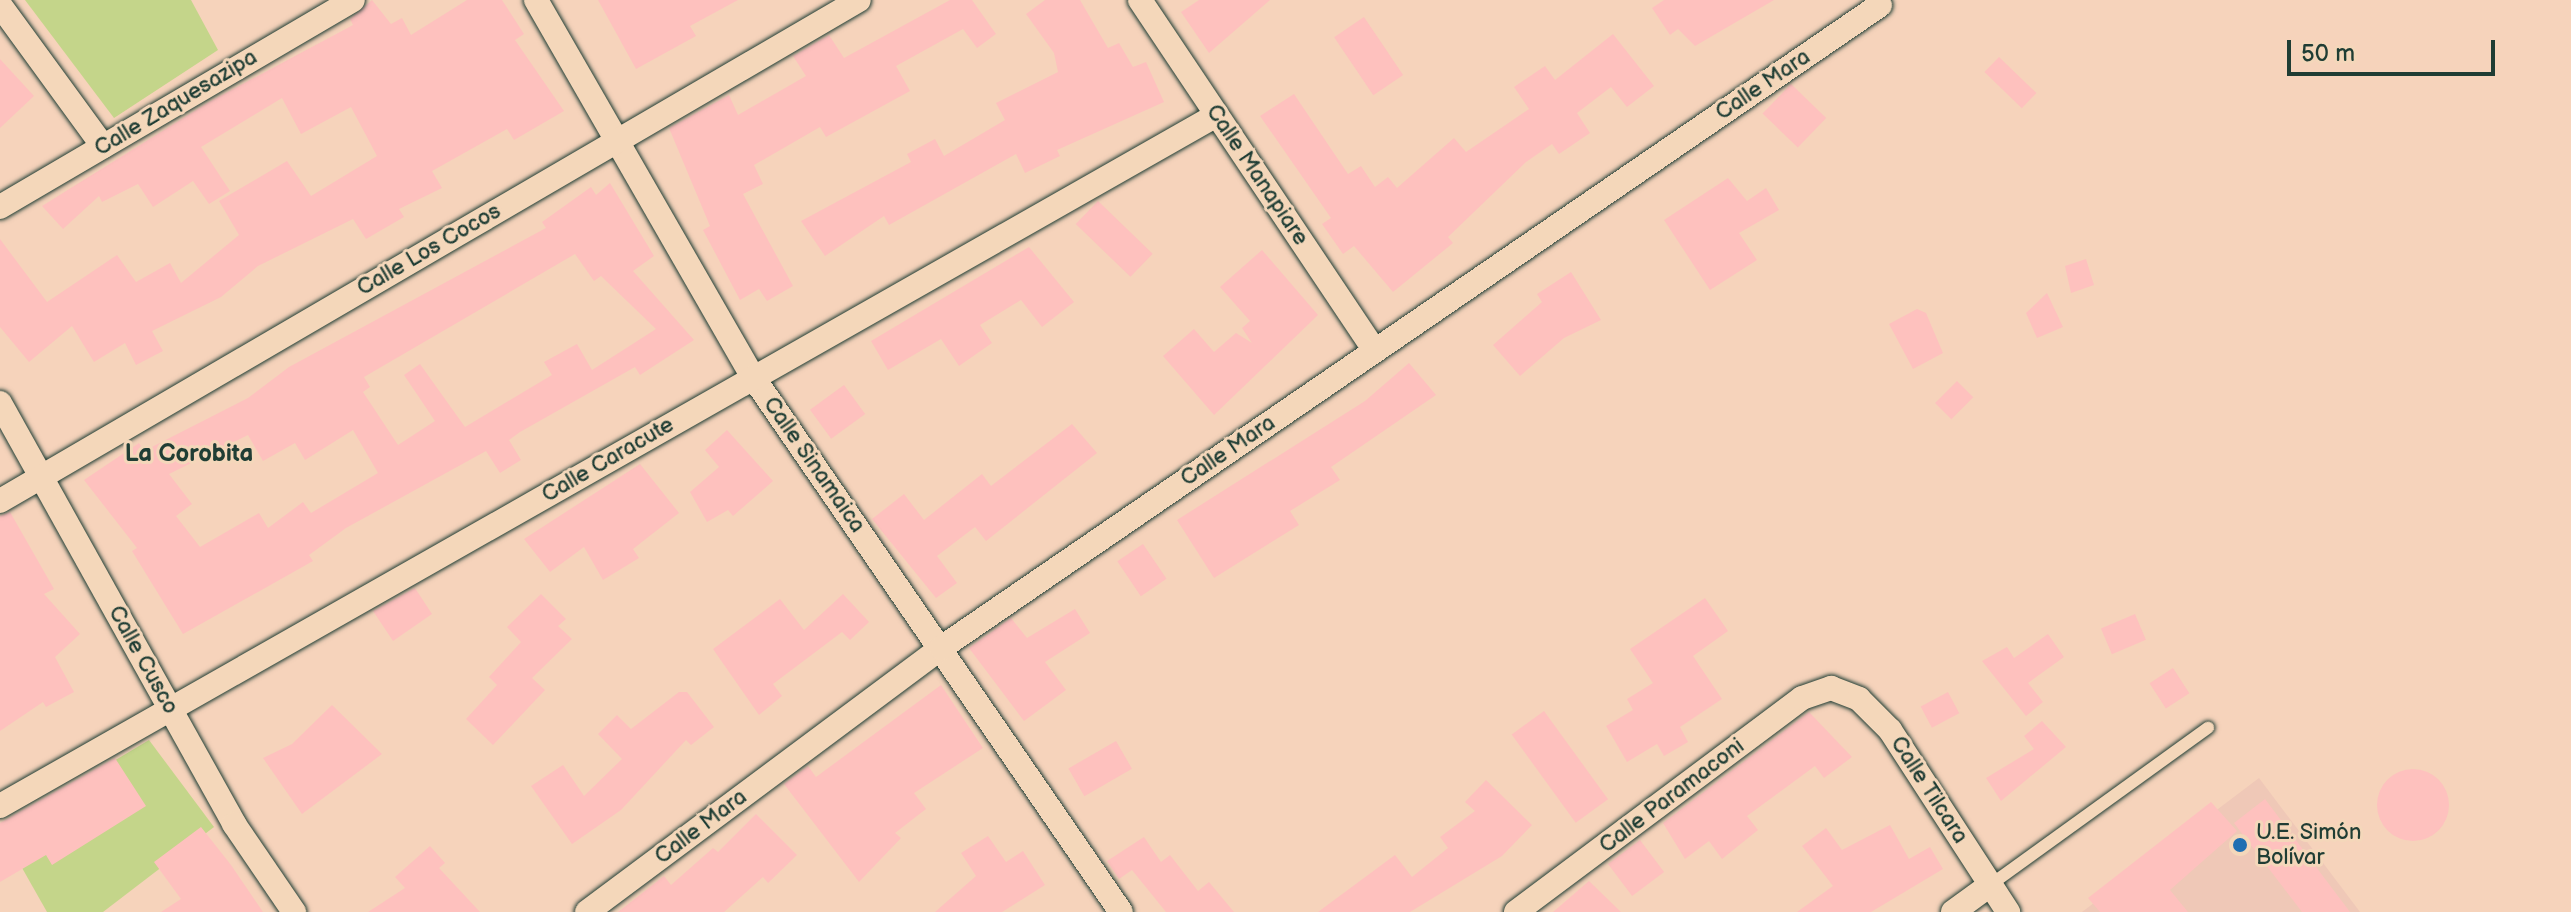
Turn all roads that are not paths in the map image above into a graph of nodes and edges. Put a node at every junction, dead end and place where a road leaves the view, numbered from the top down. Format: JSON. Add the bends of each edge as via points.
{"nodes":[{"id":1,"x":353,"y":0,"type":"edge"},
{"id":2,"x":536,"y":0,"type":"edge"},
{"id":3,"x":859,"y":0,"type":"edge"},
{"id":4,"x":1140,"y":0,"type":"edge"},
{"id":5,"x":0,"y":5,"type":"edge"},
{"id":6,"x":1880,"y":5,"type":"dead end"},
{"id":7,"x":1217,"y":115,"type":"junction"},
{"id":8,"x":618,"y":140,"type":"junction"},
{"id":9,"x":103,"y":146,"type":"junction"},
{"id":10,"x":0,"y":207,"type":"edge"},
{"id":11,"x":1375,"y":351,"type":"junction"},
{"id":12,"x":753,"y":377,"type":"junction"},
{"id":13,"x":0,"y":403,"type":"edge"},
{"id":14,"x":41,"y":477,"type":"junction"},
{"id":15,"x":0,"y":501,"type":"edge"},
{"id":16,"x":941,"y":648,"type":"junction"},
{"id":17,"x":1831,"y":688,"type":"joint"},
{"id":18,"x":170,"y":708,"type":"junction"},
{"id":19,"x":2208,"y":728,"type":"dead end"},
{"id":20,"x":0,"y":806,"type":"edge"},
{"id":21,"x":1990,"y":885,"type":"junction"},
{"id":22,"x":1111,"y":908,"type":"edge"},
{"id":23,"x":294,"y":912,"type":"edge"},
{"id":24,"x":587,"y":912,"type":"edge"},
{"id":25,"x":1516,"y":912,"type":"edge"},
{"id":26,"x":1953,"y":912,"type":"edge"},
{"id":27,"x":2008,"y":912,"type":"edge"}],
"edges":[{"from":1,"to":9,"type":"street","name":"Calle Zaquesazipa"},
{"from":2,"to":8,"type":"street","name":"Calle Sinamaica"},
{"from":3,"to":8,"type":"street","name":"Calle Los Cocos"},
{"from":4,"to":7,"type":"street","name":"Calle Manapiare"},
{"from":5,"to":9,"type":"street"},
{"from":6,"to":11,"type":"street","name":"Calle Mara"},
{"from":7,"to":11,"type":"street","name":"Calle Manapiare"},
{"from":7,"to":12,"type":"street","name":"Calle Caracute"},
{"from":8,"to":12,"type":"street","name":"Calle Sinamaica"},
{"from":8,"to":14,"type":"street","name":"Calle Los Cocos"},
{"from":9,"to":10,"type":"street","name":"Calle Zaquesazipa"},
{"from":11,"to":16,"type":"street","name":"Calle Mara"},
{"from":12,"to":16,"type":"street","name":"Calle Sinamaica"},
{"from":12,"to":18,"type":"street","name":"Calle Caracute"},
{"from":13,"to":14,"type":"street","name":"Calle Cusco"},
{"from":14,"to":15,"type":"street","name":"Calle Los Cocos"},
{"from":14,"to":18,"type":"street","name":"Calle Cusco"},
{"from":16,"to":22,"type":"street","name":"Calle Sinamaica"},
{"from":16,"to":24,"type":"street","name":"Calle Mara"},
{"from":17,"to":21,"type":"street","name":"Calle Tilcara","via":[[1859,699],[1890,730]]},
{"from":17,"to":25,"type":"street","name":"Calle Paramaconi","via":[[1802,698]]},
{"from":18,"to":20,"type":"street","name":"Calle Caracute"},
{"from":18,"to":23,"type":"street","name":"Calle Cusco"},
{"from":19,"to":21,"type":"lane"},
{"from":21,"to":26,"type":"street"},
{"from":21,"to":27,"type":"street","name":"Calle Tilcara"}]}
